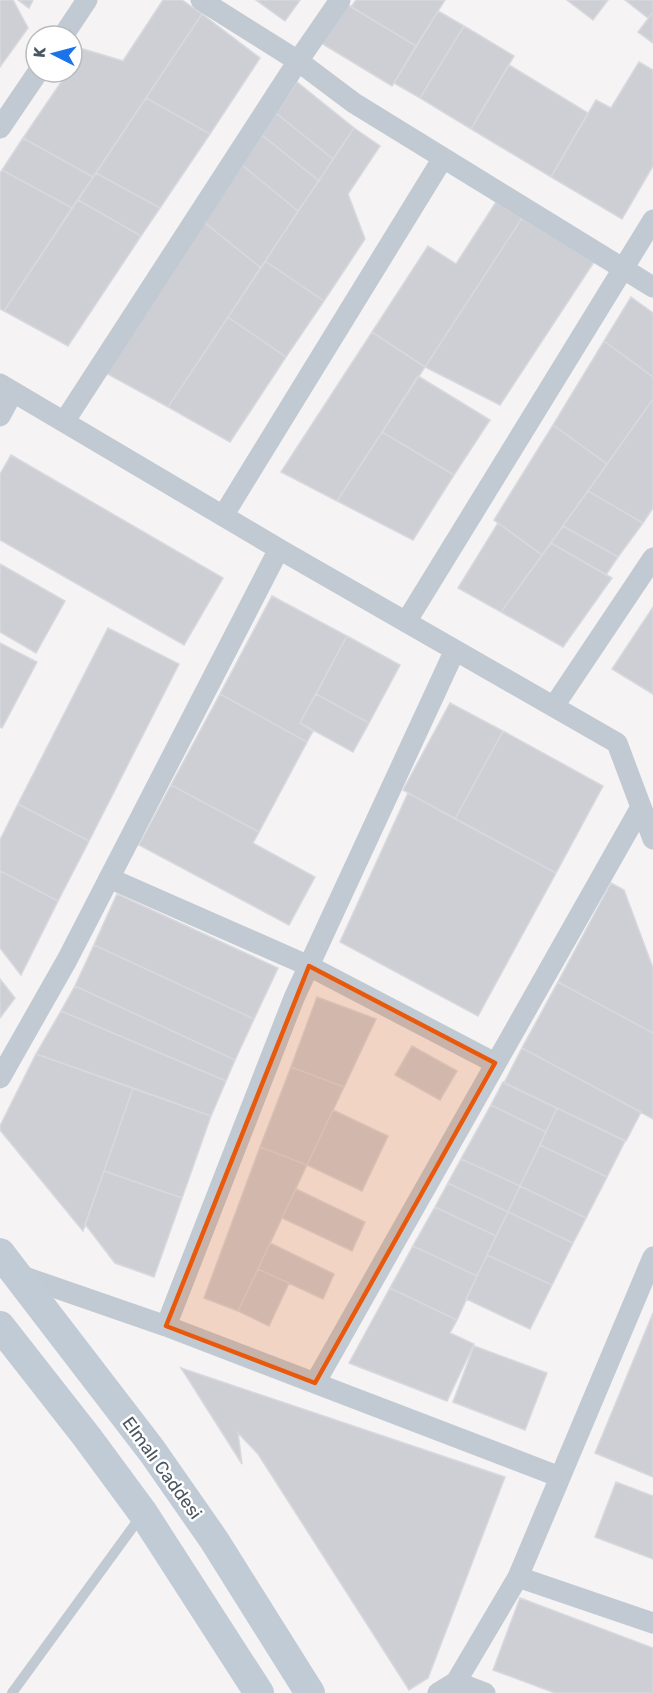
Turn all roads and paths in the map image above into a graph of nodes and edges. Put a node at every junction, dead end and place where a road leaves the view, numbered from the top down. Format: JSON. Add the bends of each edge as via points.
{"nodes":[{"id":1,"x":87,"y":0,"type":"edge"},
{"id":2,"x":201,"y":0,"type":"edge"},
{"id":3,"x":340,"y":0,"type":"edge"},
{"id":4,"x":71,"y":24,"type":"edge"},
{"id":5,"x":298,"y":61,"type":"junction"},
{"id":6,"x":30,"y":84,"type":"edge"},
{"id":7,"x":0,"y":128,"type":"edge"},
{"id":8,"x":443,"y":158,"type":"junction"},
{"id":9,"x":653,"y":220,"type":"edge"},
{"id":10,"x":623,"y":269,"type":"junction"},
{"id":11,"x":653,"y":287,"type":"edge"},
{"id":12,"x":7,"y":388,"type":"edge"},
{"id":13,"x":0,"y":416,"type":"edge"},
{"id":14,"x":64,"y":422,"type":"junction"},
{"id":15,"x":223,"y":516,"type":"junction"},
{"id":16,"x":279,"y":549,"type":"junction"},
{"id":17,"x":653,"y":558,"type":"edge"},
{"id":18,"x":406,"y":622,"type":"junction"},
{"id":19,"x":455,"y":650,"type":"junction"},
{"id":20,"x":554,"y":706,"type":"junction"},
{"id":21,"x":641,"y":807,"type":"junction"},
{"id":22,"x":653,"y":839,"type":"edge"},
{"id":23,"x":110,"y":878,"type":"junction"},
{"id":24,"x":309,"y":966,"type":"junction"},
{"id":25,"x":495,"y":1063,"type":"junction"},
{"id":26,"x":0,"y":1078,"type":"edge"},
{"id":27,"x":653,"y":1257,"type":"edge"},
{"id":28,"x":8,"y":1263,"type":"edge"},
{"id":29,"x":0,"y":1326,"type":"edge"},
{"id":30,"x":165,"y":1326,"type":"junction"},
{"id":31,"x":315,"y":1383,"type":"junction"},
{"id":32,"x":560,"y":1477,"type":"junction"},
{"id":33,"x":143,"y":1513,"type":"junction"},
{"id":34,"x":518,"y":1576,"type":"junction"},
{"id":35,"x":653,"y":1623,"type":"edge"},
{"id":36,"x":452,"y":1690,"type":"edge"},
{"id":37,"x":12,"y":1693,"type":"edge"},
{"id":38,"x":258,"y":1693,"type":"edge"},
{"id":39,"x":310,"y":1693,"type":"edge"},
{"id":40,"x":485,"y":1693,"type":"edge"}],
"edges":[{"from":1,"to":4,"type":"street"},
{"from":2,"to":5,"type":"street"},
{"from":3,"to":5,"type":"street"},
{"from":5,"to":8,"type":"street","via":[[354,103]]},
{"from":5,"to":14,"type":"street"},
{"from":6,"to":7,"type":"street"},
{"from":8,"to":10,"type":"street"},
{"from":8,"to":15,"type":"street"},
{"from":9,"to":10,"type":"street"},
{"from":10,"to":11,"type":"street"},
{"from":10,"to":18,"type":"street"},
{"from":12,"to":13,"type":"street"},
{"from":12,"to":14,"type":"street"},
{"from":14,"to":15,"type":"street"},
{"from":15,"to":16,"type":"street"},
{"from":16,"to":18,"type":"street"},
{"from":16,"to":23,"type":"street"},
{"from":17,"to":20,"type":"street"},
{"from":18,"to":19,"type":"street"},
{"from":19,"to":20,"type":"street"},
{"from":19,"to":24,"type":"street"},
{"from":20,"to":21,"type":"street","via":[[617,743]]},
{"from":21,"to":22,"type":"street"},
{"from":21,"to":25,"type":"street"},
{"from":23,"to":24,"type":"street"},
{"from":23,"to":26,"type":"street"},
{"from":24,"to":25,"type":"street"},
{"from":24,"to":30,"type":"street"},
{"from":25,"to":31,"type":"street"},
{"from":27,"to":32,"type":"street"},
{"from":28,"to":30,"type":"street"},
{"from":28,"to":39,"type":"main road","name":"Elmalı Caddesi","via":[[152,1451],[214,1540]]},
{"from":29,"to":33,"type":"main road"},
{"from":30,"to":31,"type":"street"},
{"from":31,"to":32,"type":"street"},
{"from":32,"to":34,"type":"street"},
{"from":33,"to":37,"type":"lane"},
{"from":33,"to":38,"type":"main road"},
{"from":34,"to":35,"type":"street"},
{"from":34,"to":36,"type":"street"},
{"from":36,"to":40,"type":"street"}]}
